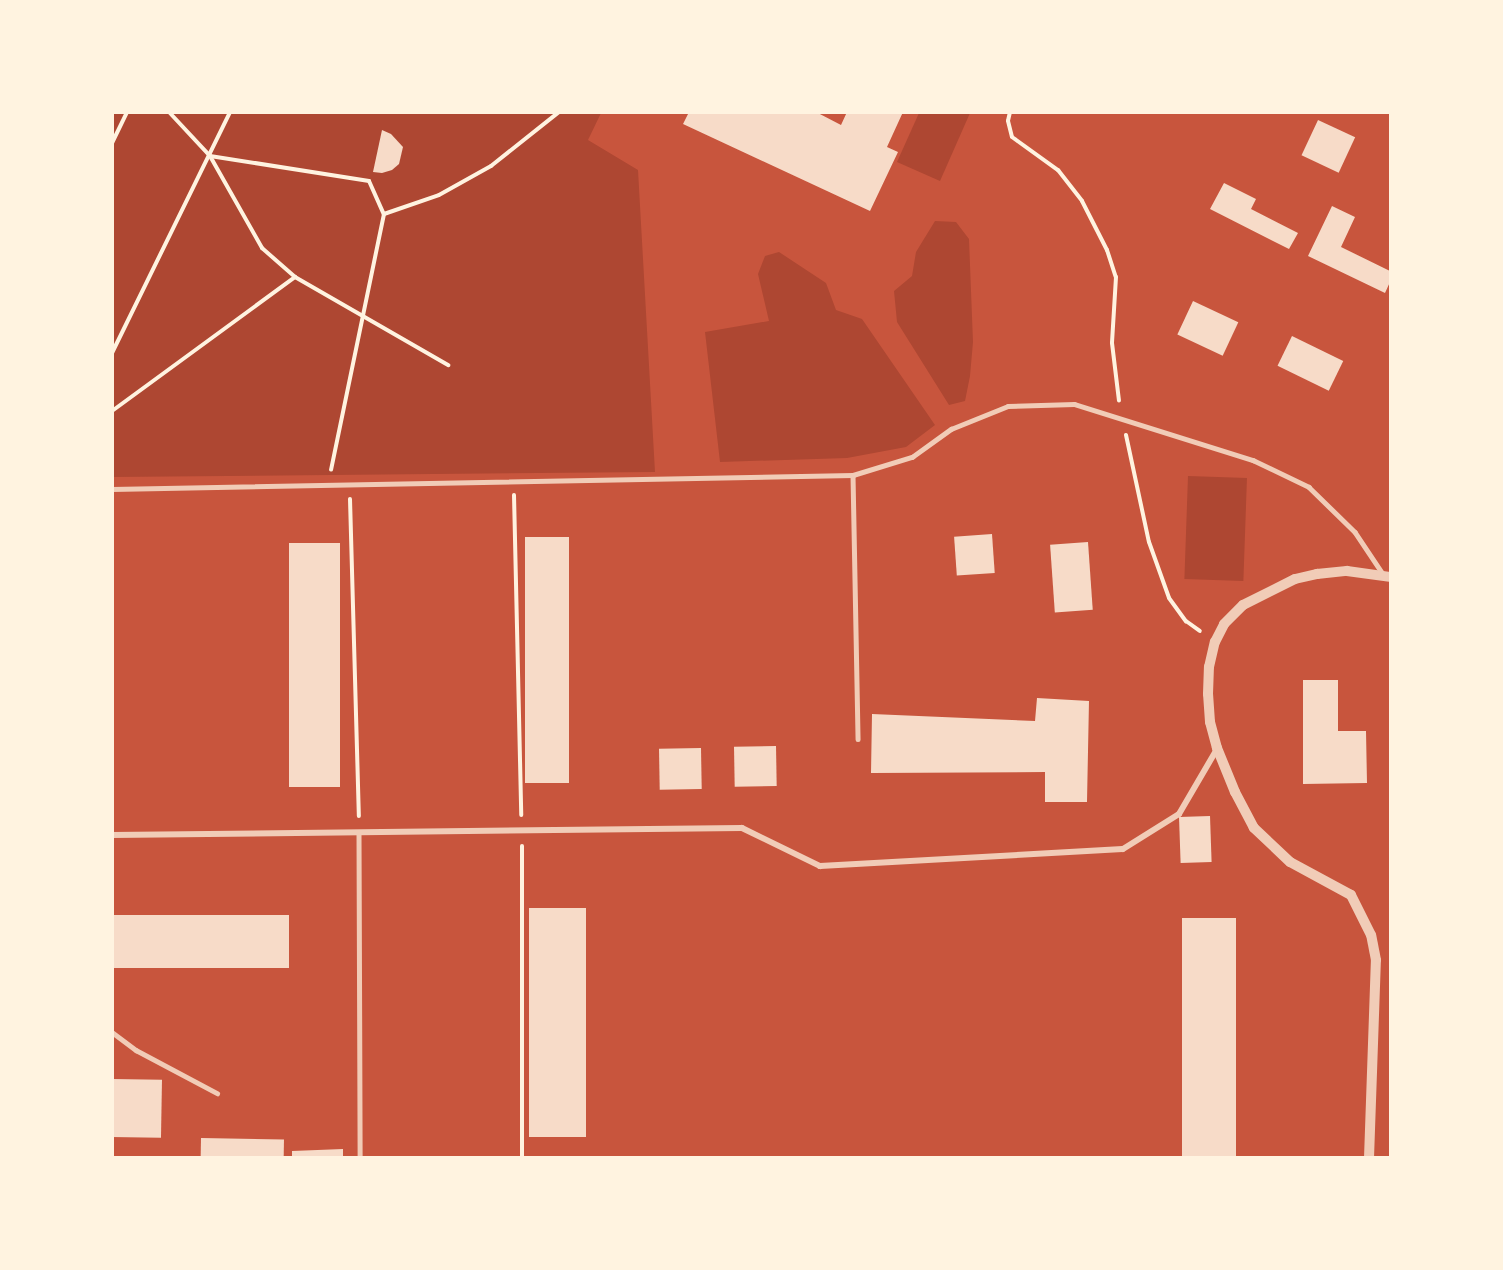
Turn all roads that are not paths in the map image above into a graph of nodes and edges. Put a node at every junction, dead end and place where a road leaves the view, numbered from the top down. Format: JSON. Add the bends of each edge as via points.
{"nodes":[{"id":1,"x":853,"y":475,"type":"junction"},
{"id":2,"x":112,"y":489,"type":"edge"},
{"id":3,"x":1388,"y":577,"type":"edge"},
{"id":4,"x":858,"y":739,"type":"dead end"},
{"id":5,"x":1217,"y":748,"type":"junction"},
{"id":6,"x":359,"y":832,"type":"junction"},
{"id":7,"x":112,"y":835,"type":"edge"},
{"id":8,"x":112,"y":1032,"type":"edge"},
{"id":9,"x":217,"y":1093,"type":"dead end"},
{"id":10,"x":360,"y":1158,"type":"edge"},
{"id":11,"x":1369,"y":1158,"type":"edge"}],
"edges":[{"from":1,"to":2,"type":"lane"},
{"from":1,"to":3,"type":"lane","via":[[912,457],[951,429],[1008,406],[1074,404],[1253,460],[1310,487],[1355,532]]},
{"from":1,"to":4,"type":"lane"},
{"from":3,"to":5,"type":"street","via":[[1347,571],[1295,579],[1243,605],[1224,624],[1209,667],[1210,722]]},
{"from":5,"to":6,"type":"street","via":[[1179,814],[1123,849],[820,866],[742,828]]},
{"from":5,"to":11,"type":"street","via":[[1254,828],[1290,861],[1351,896],[1371,935],[1376,960]]},
{"from":6,"to":7,"type":"street"},
{"from":6,"to":10,"type":"lane"},
{"from":8,"to":9,"type":"lane","via":[[136,1050]]}]}
